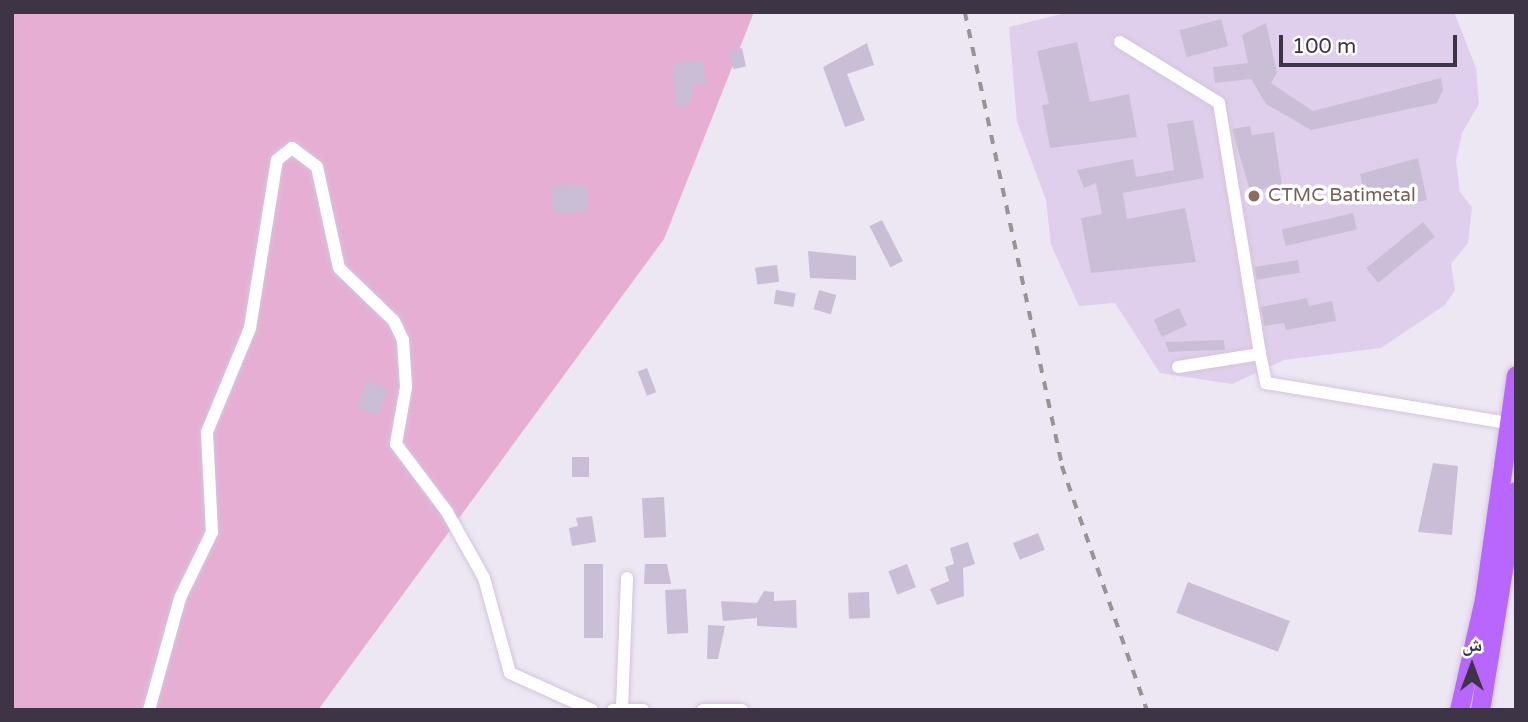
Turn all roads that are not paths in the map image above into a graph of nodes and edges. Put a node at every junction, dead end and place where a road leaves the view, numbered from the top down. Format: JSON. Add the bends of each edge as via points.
{"nodes":[{"id":1,"x":1120,"y":42,"type":"dead end"},
{"id":2,"x":1260,"y":354,"type":"junction"},
{"id":3,"x":1178,"y":367,"type":"dead end"},
{"id":4,"x":1516,"y":375,"type":"edge"},
{"id":5,"x":1508,"y":423,"type":"junction"},
{"id":6,"x":1516,"y":491,"type":"edge"},
{"id":7,"x":627,"y":578,"type":"dead end"},
{"id":8,"x":622,"y":709,"type":"edge"},
{"id":9,"x":149,"y":710,"type":"edge"},
{"id":10,"x":592,"y":710,"type":"edge"},
{"id":11,"x":613,"y":710,"type":"edge"},
{"id":12,"x":643,"y":710,"type":"edge"},
{"id":13,"x":703,"y":710,"type":"edge"},
{"id":14,"x":743,"y":710,"type":"edge"},
{"id":15,"x":1459,"y":710,"type":"edge"},
{"id":16,"x":1480,"y":710,"type":"edge"}],
"edges":[{"from":1,"to":2,"type":"street","via":[[1219,103]]},
{"from":2,"to":3,"type":"street"},
{"from":2,"to":5,"type":"street","via":[[1266,383]]},
{"from":4,"to":5,"type":"highway"},
{"from":5,"to":15,"type":"highway","via":[[1484,599]]},
{"from":6,"to":16,"type":"highway"},
{"from":7,"to":8,"type":"street"},
{"from":8,"to":11,"type":"street"},
{"from":8,"to":12,"type":"street"},
{"from":9,"to":10,"type":"street","via":[[180,598],[212,532],[206,432],[250,328],[277,160],[292,148],[317,167],[339,268],[394,321],[403,340],[406,387],[396,444],[447,512],[484,578],[510,673]]},
{"from":13,"to":14,"type":"street","via":[[733,705]]}]}
